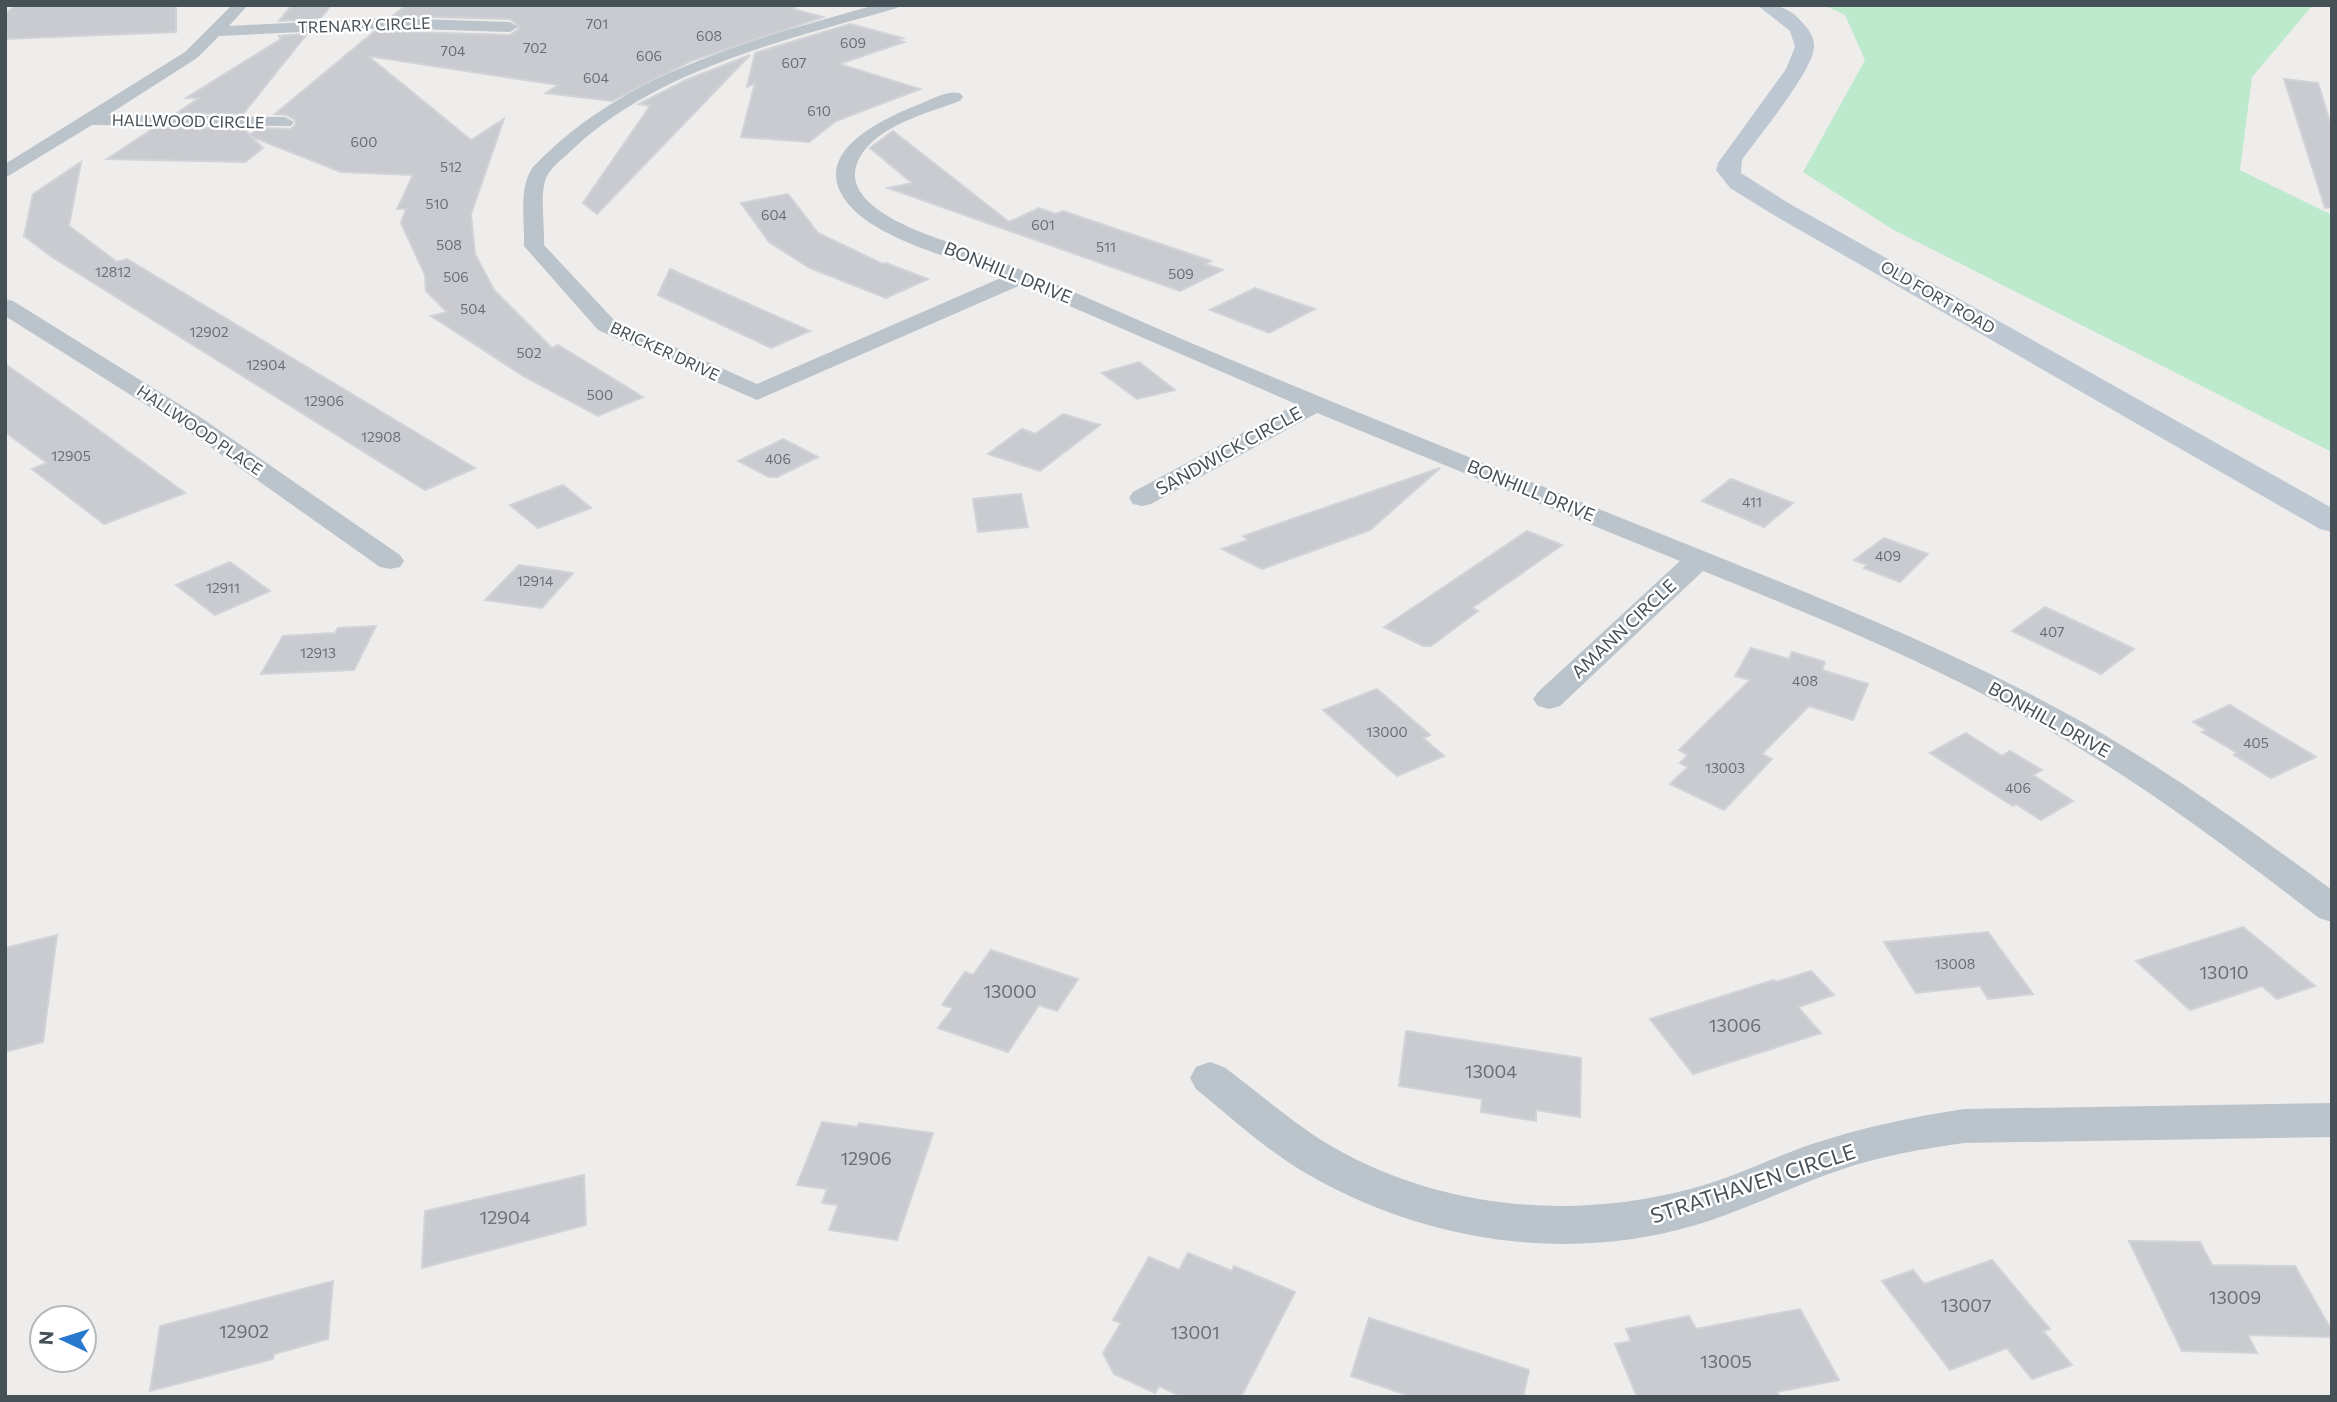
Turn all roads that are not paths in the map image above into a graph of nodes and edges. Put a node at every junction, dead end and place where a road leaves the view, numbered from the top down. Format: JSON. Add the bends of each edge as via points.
{"nodes":[{"id":1,"x":241,"y":5,"type":"edge"},
{"id":2,"x":847,"y":5,"type":"edge"},
{"id":3,"x":892,"y":5,"type":"edge"},
{"id":4,"x":1766,"y":5,"type":"edge"},
{"id":5,"x":871,"y":11,"type":"junction"},
{"id":6,"x":510,"y":27,"type":"dead end"},
{"id":7,"x":217,"y":31,"type":"junction"},
{"id":8,"x":954,"y":97,"type":"dead end"},
{"id":9,"x":92,"y":120,"type":"junction"},
{"id":10,"x":285,"y":122,"type":"dead end"},
{"id":11,"x":5,"y":172,"type":"edge"},
{"id":12,"x":1021,"y":277,"type":"junction"},
{"id":13,"x":5,"y":306,"type":"edge"},
{"id":14,"x":1315,"y":404,"type":"junction"},
{"id":15,"x":1142,"y":498,"type":"dead end"},
{"id":16,"x":2332,"y":522,"type":"edge"},
{"id":17,"x":1699,"y":559,"type":"junction"},
{"id":18,"x":390,"y":561,"type":"dead end"},
{"id":19,"x":1549,"y":699,"type":"dead end"},
{"id":20,"x":2332,"y":909,"type":"edge"},
{"id":21,"x":1210,"y":1078,"type":"dead end"},
{"id":22,"x":2332,"y":1120,"type":"edge"}],
"edges":[{"from":1,"to":7,"type":"street"},
{"from":2,"to":5,"type":"street"},
{"from":3,"to":5,"type":"street","name":"BRICKER DRIVE"},
{"from":4,"to":16,"type":"main road","name":"OLD FORT ROAD","via":[[1792,23],[1805,48],[1799,66],[1727,166],[1736,181]]},
{"from":5,"to":12,"type":"street","name":"BRICKER DRIVE","via":[[717,58],[610,111],[568,141],[537,176],[534,246],[606,326],[757,393]]},
{"from":6,"to":7,"type":"street","name":"TRENARY CIRCLE","via":[[386,23]]},
{"from":7,"to":9,"type":"street","via":[[191,55]]},
{"from":8,"to":12,"type":"street","name":"BONHILL DRIVE","via":[[870,135],[847,163],[848,192],[882,222]]},
{"from":9,"to":10,"type":"street","name":"HALLWOOD CIRCLE"},
{"from":9,"to":11,"type":"street"},
{"from":12,"to":14,"type":"street","name":"BONHILL DRIVE"},
{"from":13,"to":18,"type":"street","name":"HALLWOOD PLACE","via":[[194,424]]},
{"from":14,"to":15,"type":"street","name":"SANDWICK CIRCLE"},
{"from":14,"to":17,"type":"street","name":"BONHILL DRIVE"},
{"from":17,"to":19,"type":"street","name":"AMANN CIRCLE"},
{"from":17,"to":20,"type":"street","name":"BONHILL DRIVE","via":[[1916,650],[2015,698],[2182,797]]},
{"from":21,"to":22,"type":"street","name":"STRATHAVEN CIRCLE","via":[[1323,1163],[1373,1188],[1517,1225],[1641,1221],[1693,1207],[1845,1151],[1964,1126]]}]}
